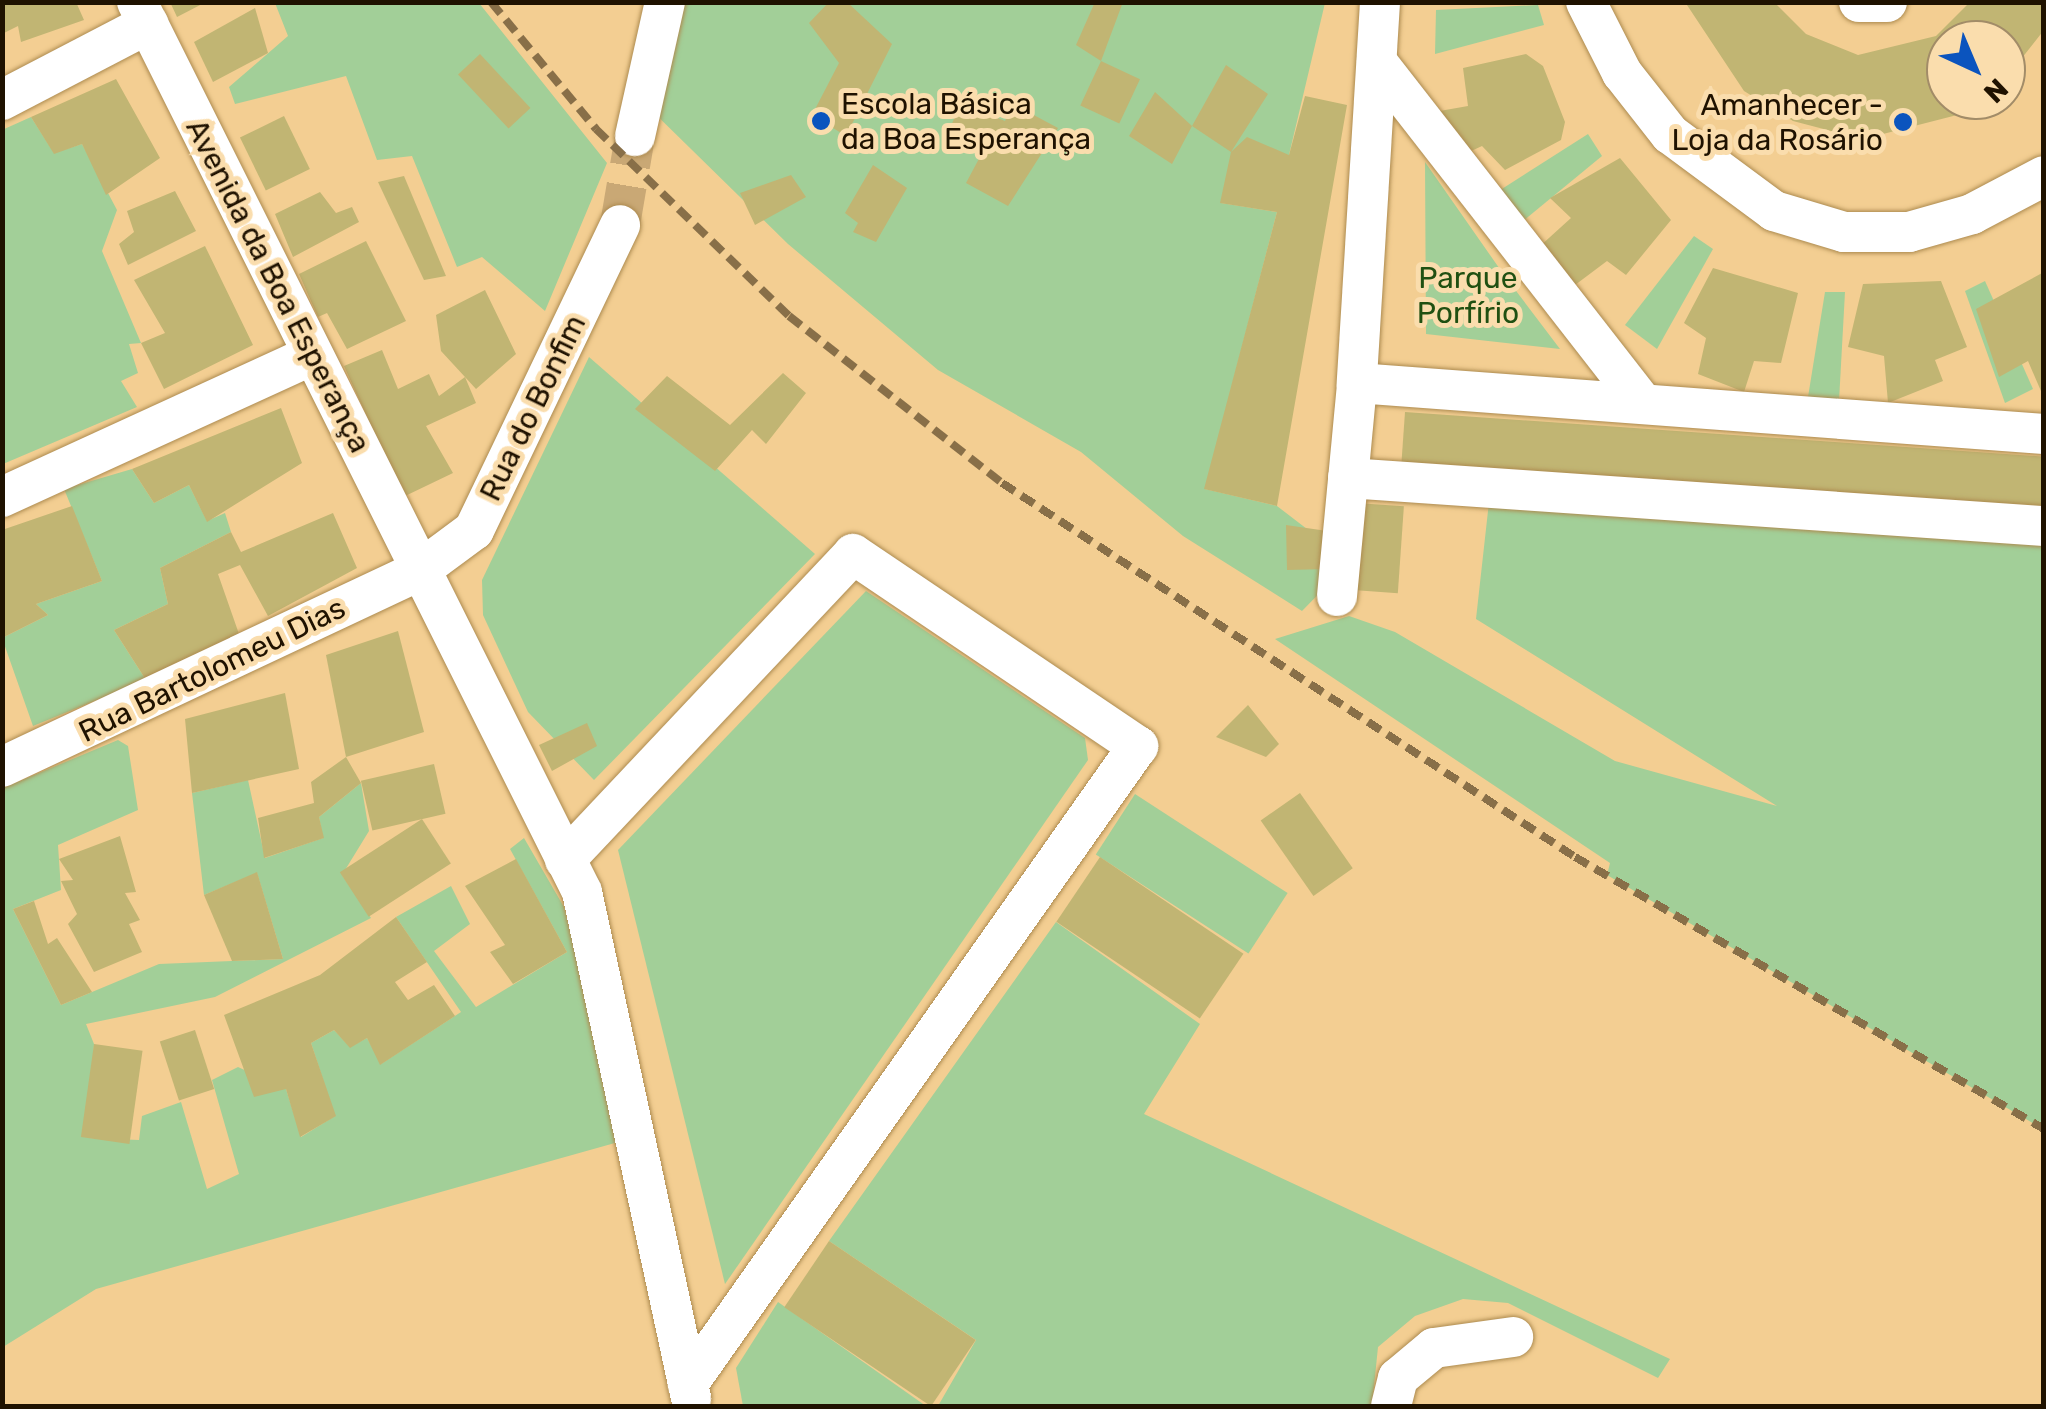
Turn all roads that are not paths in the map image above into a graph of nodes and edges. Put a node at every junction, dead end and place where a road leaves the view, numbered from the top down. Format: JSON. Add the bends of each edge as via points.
{"nodes":[{"id":1,"x":665,"y":2,"type":"edge"},
{"id":2,"x":1380,"y":2,"type":"edge"},
{"id":3,"x":1586,"y":2,"type":"edge"},
{"id":4,"x":1859,"y":2,"type":"edge"},
{"id":5,"x":1888,"y":2,"type":"edge"},
{"id":6,"x":142,"y":13,"type":"edge"},
{"id":7,"x":1376,"y":62,"type":"junction"},
{"id":8,"x":2,"y":100,"type":"edge"},
{"id":9,"x":635,"y":136,"type":"tunnel mouth"},
{"id":10,"x":2044,"y":176,"type":"edge"},
{"id":11,"x":620,"y":225,"type":"tunnel mouth"},
{"id":12,"x":312,"y":354,"type":"junction"},
{"id":13,"x":1357,"y":383,"type":"junction"},
{"id":14,"x":1642,"y":402,"type":"junction"},
{"id":15,"x":2044,"y":434,"type":"edge"},
{"id":16,"x":1348,"y":478,"type":"junction"},
{"id":17,"x":2,"y":497,"type":"edge"},
{"id":18,"x":2044,"y":526,"type":"edge"},
{"id":19,"x":420,"y":570,"type":"junction"},
{"id":20,"x":1337,"y":596,"type":"dead end"},
{"id":21,"x":2,"y":767,"type":"edge"},
{"id":22,"x":565,"y":860,"type":"junction"},
{"id":23,"x":1513,"y":1337,"type":"dead end"},
{"id":24,"x":690,"y":1395,"type":"edge"},
{"id":25,"x":1391,"y":1406,"type":"edge"}],
"edges":[{"from":1,"to":9,"type":"street"},
{"from":2,"to":7,"type":"street"},
{"from":3,"to":10,"type":"street","via":[[1622,74],[1670,134],[1774,211],[1844,232],[1909,232],[1972,214]]},
{"from":4,"to":5,"type":"street"},
{"from":6,"to":8,"type":"street"},
{"from":6,"to":12,"type":"street","name":"Avenida da Boa Esperança"},
{"from":7,"to":13,"type":"street"},
{"from":7,"to":14,"type":"street"},
{"from":11,"to":19,"type":"street","name":"Rua do Bonfim","via":[[474,530]]},
{"from":12,"to":17,"type":"street"},
{"from":12,"to":19,"type":"street","name":"Avenida da Boa Esperança"},
{"from":13,"to":14,"type":"street"},
{"from":13,"to":16,"type":"street"},
{"from":14,"to":15,"type":"street"},
{"from":16,"to":18,"type":"street"},
{"from":16,"to":20,"type":"street"},
{"from":19,"to":21,"type":"street","name":"Rua Bartolomeu Dias","via":[[162,700]]},
{"from":19,"to":22,"type":"street","name":"Avenida da Boa Esperança"},
{"from":22,"to":24,"type":"street","name":"Avenida da Boa Esperança","via":[[582,892]]},
{"from":22,"to":24,"type":"street","via":[[852,554],[1138,746]]},
{"from":23,"to":25,"type":"street","via":[[1434,1348],[1398,1378]]}]}
